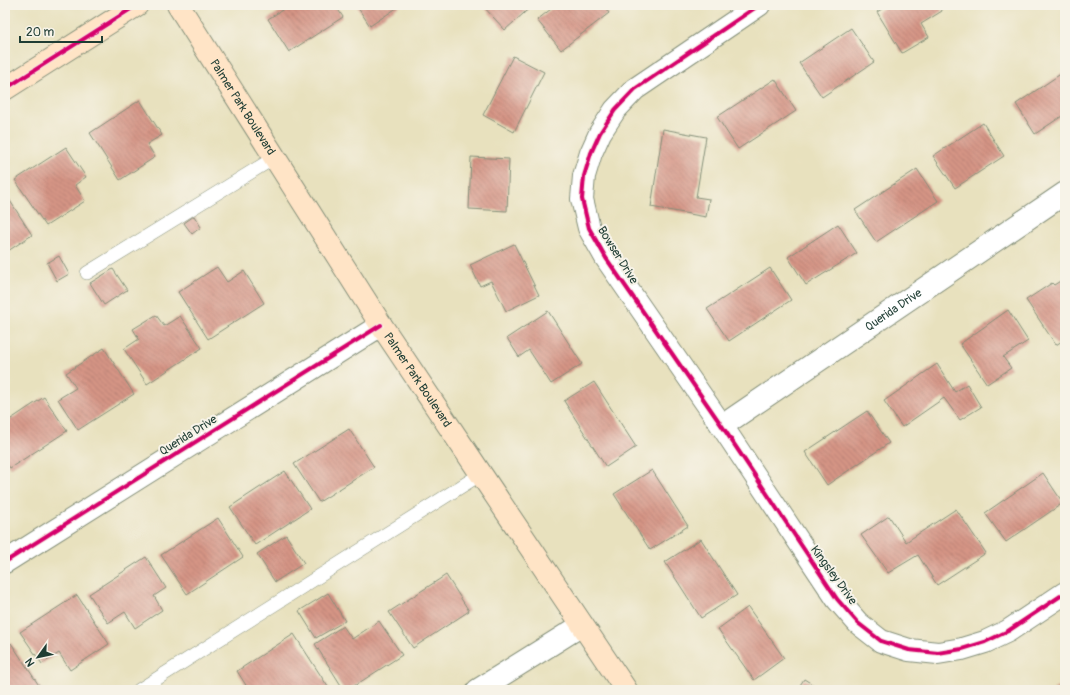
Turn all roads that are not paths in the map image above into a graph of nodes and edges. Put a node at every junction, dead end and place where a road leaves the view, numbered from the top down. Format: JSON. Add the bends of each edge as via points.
{"nodes":[{"id":1,"x":137,"y":5,"type":"edge"},
{"id":2,"x":178,"y":5,"type":"edge"},
{"id":3,"x":759,"y":5,"type":"edge"},
{"id":4,"x":5,"y":89,"type":"edge"},
{"id":5,"x":274,"y":158,"type":"junction"},
{"id":6,"x":1065,"y":193,"type":"edge"},
{"id":7,"x":87,"y":273,"type":"dead end"},
{"id":8,"x":381,"y":325,"type":"junction"},
{"id":9,"x":722,"y":426,"type":"junction"},
{"id":10,"x":481,"y":474,"type":"junction"},
{"id":11,"x":5,"y":562,"type":"edge"},
{"id":12,"x":1065,"y":593,"type":"edge"},
{"id":13,"x":582,"y":625,"type":"junction"},
{"id":14,"x":139,"y":690,"type":"edge"},
{"id":15,"x":478,"y":690,"type":"edge"},
{"id":16,"x":626,"y":690,"type":"edge"}],
"edges":[{"from":1,"to":4,"type":"main road"},
{"from":2,"to":5,"type":"main road","name":"Palmer Park Boulevard"},
{"from":3,"to":9,"type":"street","name":"Bowser Drive","via":[[635,89],[615,110],[600,133],[584,176],[582,200],[589,228],[606,258]]},
{"from":5,"to":7,"type":"lane"},
{"from":5,"to":8,"type":"main road","name":"Palmer Park Boulevard"},
{"from":6,"to":9,"type":"street","name":"Querida Drive"},
{"from":8,"to":10,"type":"main road","name":"Palmer Park Boulevard"},
{"from":8,"to":11,"type":"street","name":"Querida Drive"},
{"from":9,"to":12,"type":"street","name":"Kingsley Drive","via":[[837,599],[858,623],[881,641],[909,650],[938,653],[962,649],[1008,631]]},
{"from":10,"to":13,"type":"main road","name":"Palmer Park Boulevard"},
{"from":10,"to":14,"type":"lane"},
{"from":13,"to":15,"type":"street"},
{"from":13,"to":16,"type":"main road","name":"Palmer Park Boulevard"}]}
